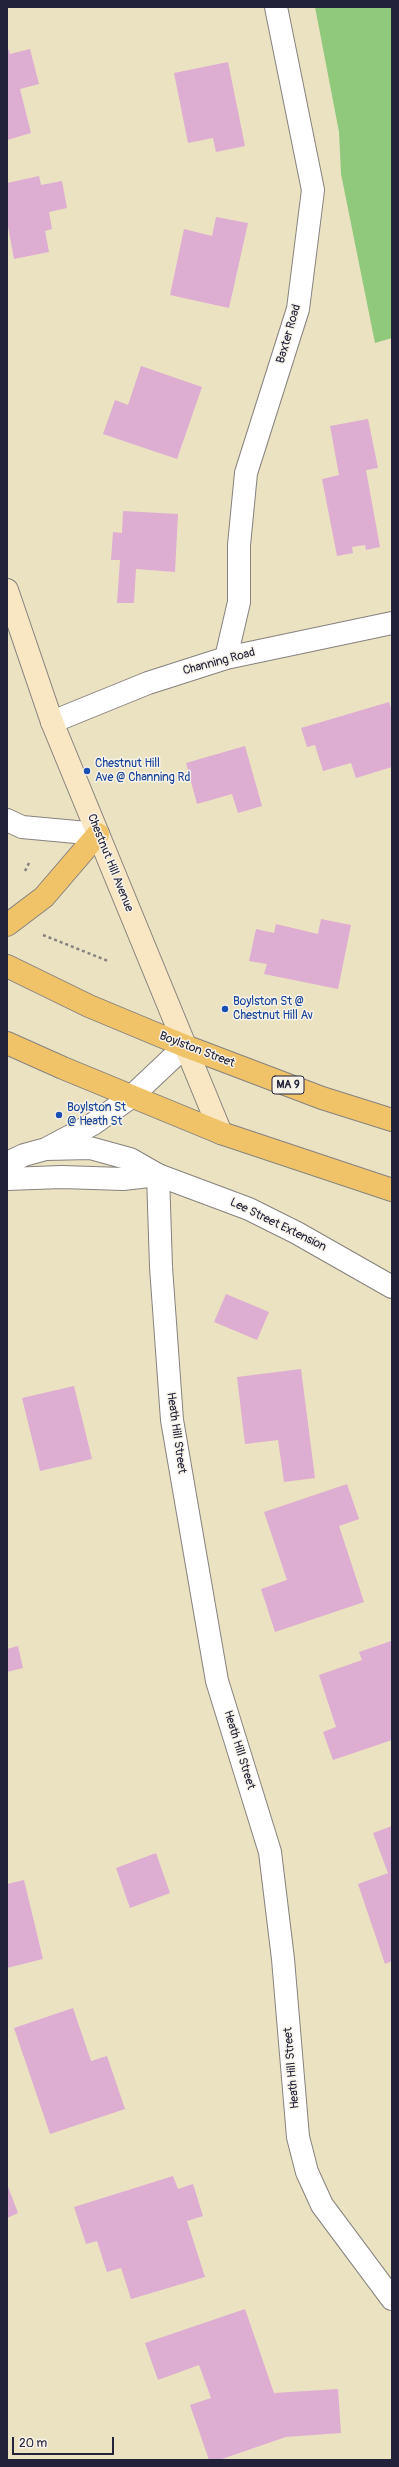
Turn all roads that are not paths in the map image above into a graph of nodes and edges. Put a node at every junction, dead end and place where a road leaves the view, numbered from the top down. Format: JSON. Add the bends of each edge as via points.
{"nodes":[{"id":1,"x":276,"y":7,"type":"edge"},
{"id":2,"x":7,"y":590,"type":"edge"},
{"id":3,"x":392,"y":623,"type":"edge"},
{"id":4,"x":226,"y":658,"type":"junction"},
{"id":5,"x":52,"y":722,"type":"junction"},
{"id":6,"x":7,"y":820,"type":"edge"},
{"id":7,"x":98,"y":834,"type":"junction"},
{"id":8,"x":7,"y":926,"type":"edge"},
{"id":9,"x":7,"y":966,"type":"edge"},
{"id":10,"x":7,"y":1042,"type":"edge"},
{"id":11,"x":185,"y":1046,"type":"junction"},
{"id":12,"x":131,"y":1097,"type":"junction"},
{"id":13,"x":392,"y":1120,"type":"edge"},
{"id":14,"x":221,"y":1133,"type":"junction"},
{"id":15,"x":46,"y":1149,"type":"junction"},
{"id":16,"x":7,"y":1163,"type":"edge"},
{"id":17,"x":158,"y":1175,"type":"junction"},
{"id":18,"x":7,"y":1179,"type":"edge"},
{"id":19,"x":392,"y":1190,"type":"edge"},
{"id":20,"x":392,"y":1287,"type":"edge"},
{"id":21,"x":392,"y":2299,"type":"edge"}],
"edges":[{"from":1,"to":4,"type":"street","name":"Baxter Road","via":[[313,190],[298,309],[246,472],[239,545],[239,602]]},
{"from":2,"to":5,"type":"main road","name":"Chestnut Hill Avenue"},
{"from":3,"to":4,"type":"street","name":"Channing Road"},
{"from":4,"to":5,"type":"street","name":"Channing Road","via":[[148,683]]},
{"from":5,"to":7,"type":"main road","name":"Chestnut Hill Avenue"},
{"from":6,"to":7,"type":"street","via":[[22,827]]},
{"from":7,"to":8,"type":"highway","via":[[44,897]]},
{"from":7,"to":11,"type":"main road","name":"Chestnut Hill Avenue"},
{"from":9,"to":11,"type":"highway","name":"Boylston Street","number":"MA 9","via":[[89,1006]]},
{"from":10,"to":12,"type":"highway"},
{"from":11,"to":12,"type":"street"},
{"from":11,"to":13,"type":"highway","name":"Boylston Street","number":"MA 9","via":[[322,1098]]},
{"from":11,"to":14,"type":"main road","name":"Chestnut Hill Avenue"},
{"from":12,"to":14,"type":"highway"},
{"from":12,"to":15,"type":"street","via":[[93,1124]]},
{"from":14,"to":19,"type":"highway"},
{"from":15,"to":16,"type":"street"},
{"from":15,"to":17,"type":"street","name":"Lee Street Extension","via":[[78,1147],[104,1151],[141,1164]]},
{"from":17,"to":18,"type":"street","name":"Lee Street Extension","via":[[123,1179]]},
{"from":17,"to":20,"type":"street","name":"Lee Street Extension","via":[[249,1209]]},
{"from":17,"to":21,"type":"street","name":"Heath Hill Street","via":[[161,1267],[172,1420],[218,1682],[270,1852],[283,1959],[298,2137],[307,2172],[322,2205]]}]}
